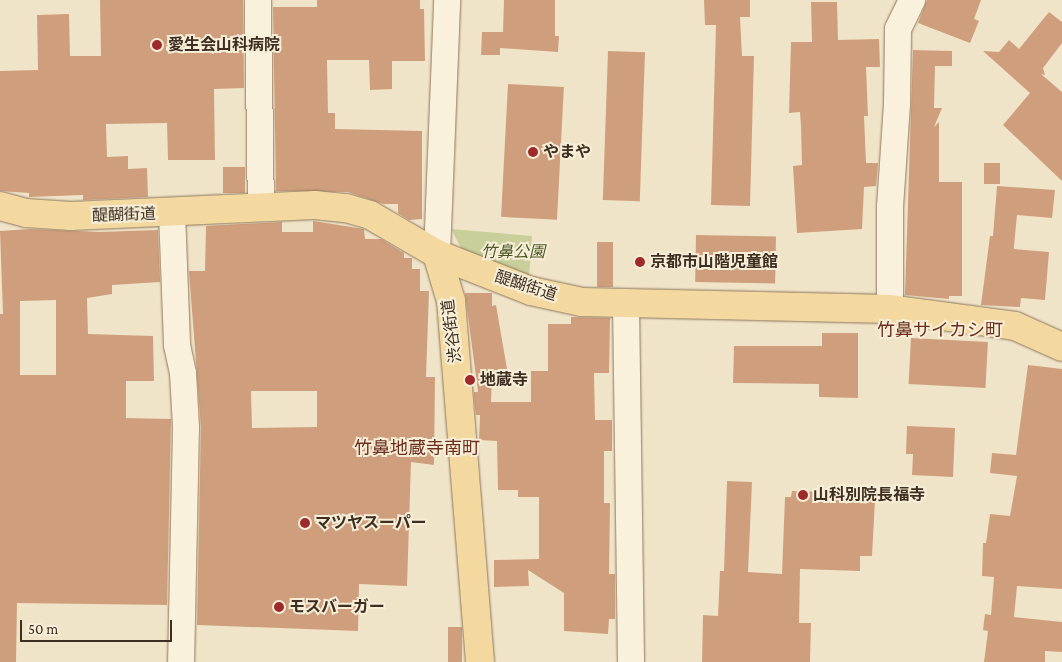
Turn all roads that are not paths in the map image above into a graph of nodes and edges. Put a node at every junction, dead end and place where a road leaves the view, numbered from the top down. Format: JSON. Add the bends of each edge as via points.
{"nodes":[{"id":1,"x":258,"y":0,"type":"edge"},
{"id":2,"x":447,"y":0,"type":"edge"},
{"id":3,"x":912,"y":0,"type":"edge"},
{"id":4,"x":0,"y":206,"type":"edge"},
{"id":5,"x":261,"y":208,"type":"junction"},
{"id":6,"x":172,"y":213,"type":"junction"},
{"id":7,"x":437,"y":254,"type":"junction"},
{"id":8,"x":626,"y":304,"type":"junction"},
{"id":9,"x":890,"y":309,"type":"junction"},
{"id":10,"x":1062,"y":348,"type":"edge"},
{"id":11,"x":182,"y":662,"type":"edge"},
{"id":12,"x":480,"y":662,"type":"edge"},
{"id":13,"x":631,"y":662,"type":"edge"}],
"edges":[{"from":1,"to":5,"type":"street"},
{"from":2,"to":7,"type":"street","name":"渋谷街道"},
{"from":3,"to":9,"type":"street","via":[[898,29],[890,207]]},
{"from":4,"to":6,"type":"main road","name":"醍醐街道","via":[[26,213],[71,216]]},
{"from":5,"to":6,"type":"main road","name":"醍醐街道"},
{"from":5,"to":7,"type":"main road","name":"醍醐街道","via":[[315,204],[346,208],[370,215]]},
{"from":6,"to":11,"type":"street","via":[[176,345],[183,374],[186,427]]},
{"from":7,"to":8,"type":"main road","name":"醍醐街道","via":[[531,291],[582,302]]},
{"from":7,"to":12,"type":"main road","name":"渋谷街道","via":[[451,301]]},
{"from":8,"to":9,"type":"main road","name":"醍醐街道"},
{"from":8,"to":13,"type":"street"},
{"from":9,"to":10,"type":"main road","name":"醍醐街道","via":[[1016,326]]}]}
